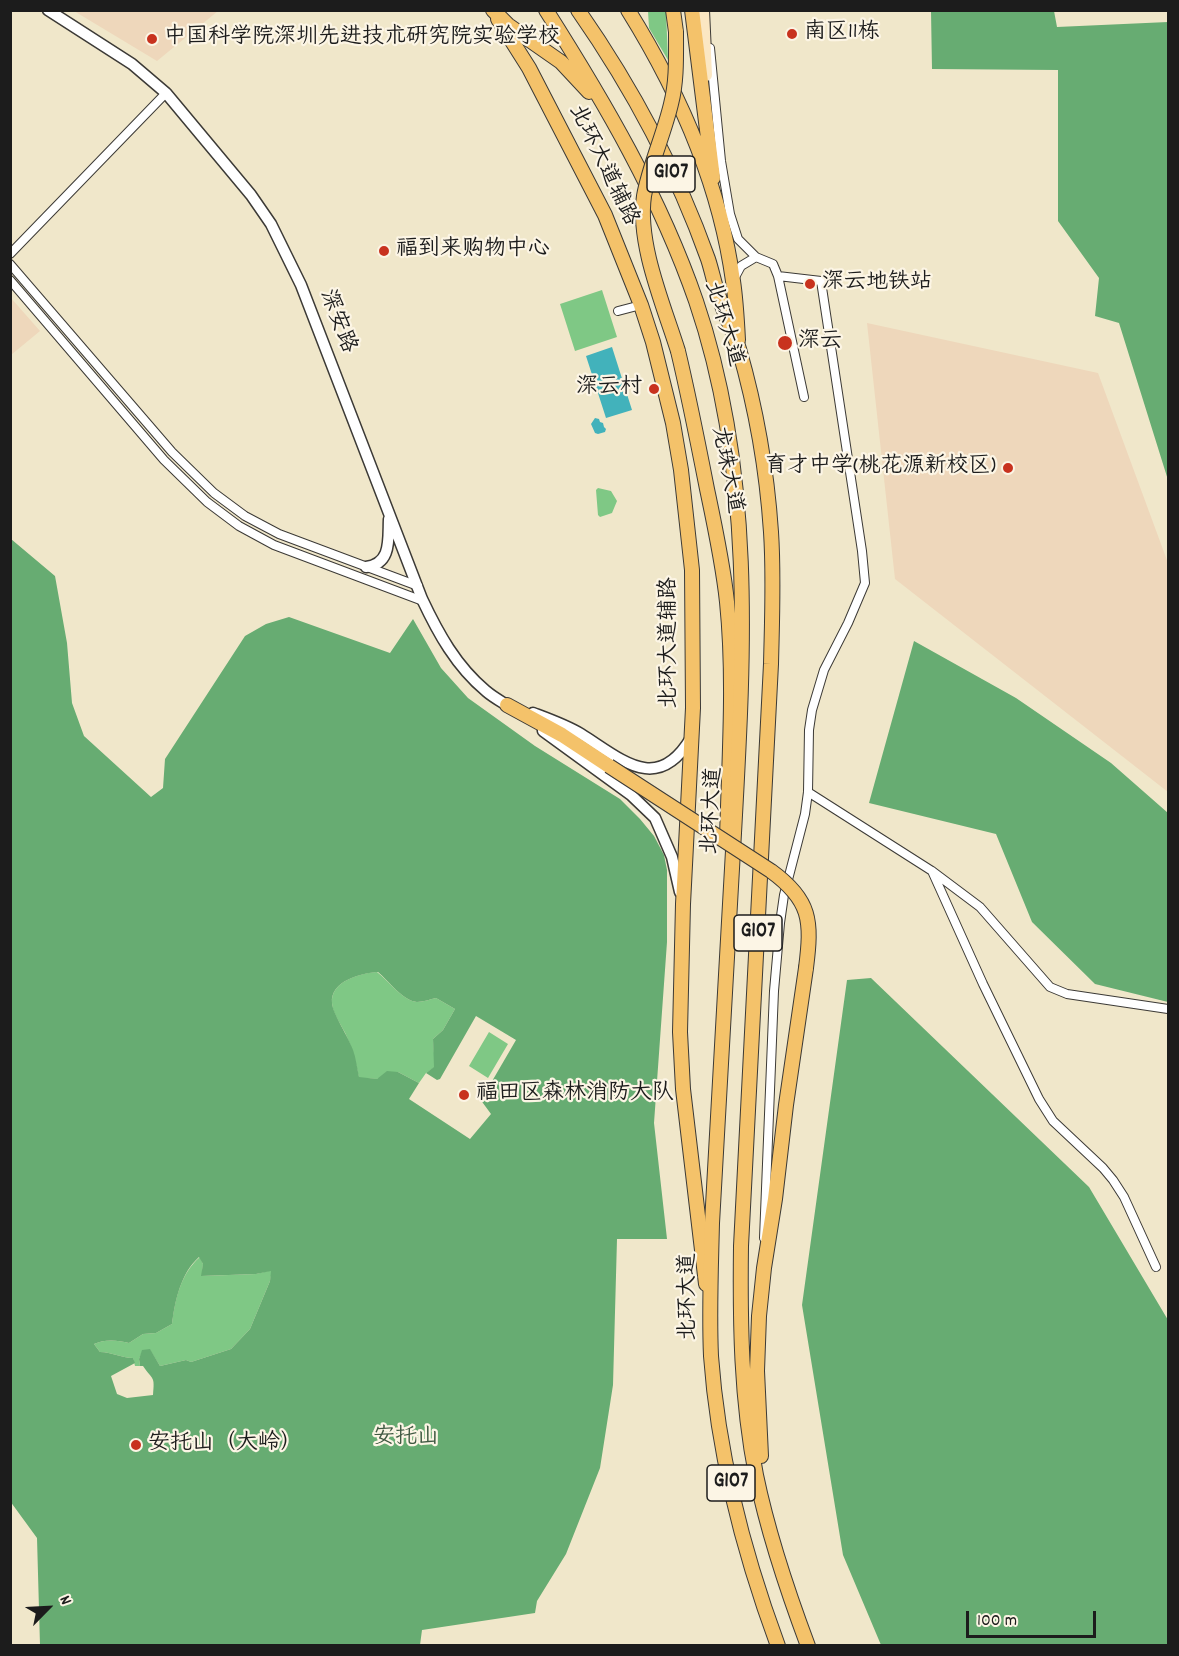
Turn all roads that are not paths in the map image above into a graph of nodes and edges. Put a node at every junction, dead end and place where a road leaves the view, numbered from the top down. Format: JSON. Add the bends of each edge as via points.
{"nodes":[{"id":1,"x":48,"y":10,"type":"edge"},
{"id":2,"x":492,"y":10,"type":"edge"},
{"id":3,"x":546,"y":10,"type":"edge"},
{"id":4,"x":578,"y":10,"type":"edge"},
{"id":5,"x":585,"y":10,"type":"edge"},
{"id":6,"x":628,"y":10,"type":"edge"},
{"id":7,"x":673,"y":10,"type":"edge"},
{"id":8,"x":692,"y":10,"type":"edge"},
{"id":9,"x":704,"y":10,"type":"edge"},
{"id":10,"x":594,"y":33,"type":"junction"},
{"id":11,"x":166,"y":93,"type":"junction"},
{"id":12,"x":618,"y":127,"type":"junction"},
{"id":13,"x":708,"y":139,"type":"junction"},
{"id":14,"x":717,"y":207,"type":"junction"},
{"id":15,"x":10,"y":254,"type":"edge"},
{"id":16,"x":756,"y":257,"type":"junction"},
{"id":17,"x":10,"y":264,"type":"edge"},
{"id":18,"x":778,"y":276,"type":"junction"},
{"id":19,"x":10,"y":280,"type":"edge"},
{"id":20,"x":733,"y":280,"type":"junction"},
{"id":21,"x":640,"y":305,"type":"junction"},
{"id":22,"x":618,"y":311,"type":"dead end"},
{"id":23,"x":739,"y":349,"type":"junction"},
{"id":24,"x":804,"y":397,"type":"dead end"},
{"id":25,"x":389,"y":513,"type":"junction"},
{"id":26,"x":366,"y":567,"type":"junction"},
{"id":27,"x":418,"y":586,"type":"junction"},
{"id":28,"x":423,"y":601,"type":"junction"},
{"id":29,"x":507,"y":705,"type":"junction"},
{"id":30,"x":691,"y":738,"type":"junction"},
{"id":31,"x":808,"y":792,"type":"junction"},
{"id":32,"x":932,"y":871,"type":"junction"},
{"id":33,"x":683,"y":904,"type":"junction"},
{"id":34,"x":728,"y":947,"type":"junction"},
{"id":35,"x":1168,"y":1009,"type":"edge"},
{"id":36,"x":1156,"y":1267,"type":"dead end"},
{"id":37,"x":764,"y":1268,"type":"junction"},
{"id":38,"x":710,"y":1316,"type":"junction"},
{"id":39,"x":766,"y":1518,"type":"junction"},
{"id":40,"x":778,"y":1646,"type":"edge"},
{"id":41,"x":808,"y":1646,"type":"edge"}],
"edges":[{"from":1,"to":11,"type":"street","name":"深安路","via":[[132,64]]},
{"from":2,"to":12,"type":"main road","via":[[572,72]]},
{"from":2,"to":21,"type":"main road","name":"北环大道辅路","via":[[529,68],[582,170]]},
{"from":3,"to":12,"type":"main road","name":"北环大道","number":"G107"},
{"from":4,"to":10,"type":"main road","name":"北环大道","number":"G107"},
{"from":5,"to":10,"type":"main road"},
{"from":6,"to":14,"type":"main road","via":[[687,120]]},
{"from":7,"to":34,"type":"main road","name":"龙珠大道","bridge":true,"via":[[676,69],[672,102],[644,196],[643,227],[691,406],[727,602]]},
{"from":8,"to":13,"type":"main road"},
{"from":9,"to":13,"type":"main road"},
{"from":9,"to":16,"type":"street","via":[[730,214],[738,239]]},
{"from":10,"to":23,"type":"main road","name":"北环大道","number":"G107","via":[[631,95],[687,207]]},
{"from":11,"to":15,"type":"street"},
{"from":11,"to":25,"type":"street","name":"深安路","via":[[251,195],[280,240]]},
{"from":12,"to":34,"type":"main road","name":"北环大道","number":"G107","via":[[664,222],[696,302],[716,373],[733,465],[740,524],[742,667]]},
{"from":13,"to":14,"type":"main road"},
{"from":14,"to":20,"type":"main road"},
{"from":16,"to":18,"type":"street","via":[[773,264]]},
{"from":16,"to":20,"type":"street","via":[[741,266]]},
{"from":17,"to":26,"type":"street","via":[[185,467],[214,493],[279,534]]},
{"from":18,"to":24,"type":"street"},
{"from":18,"to":31,"type":"street","via":[[821,281],[865,583],[817,688],[809,730]]},
{"from":19,"to":28,"type":"street","via":[[164,460],[207,502],[274,545]]},
{"from":20,"to":23,"type":"main road"},
{"from":21,"to":22,"type":"street"},
{"from":21,"to":30,"type":"main road","name":"北环大道辅路","via":[[673,423],[686,516],[692,570]]},
{"from":23,"to":39,"type":"main road","name":"北环大道","number":"G107","via":[[764,468],[771,532],[764,814],[740,1318],[747,1421]]},
{"from":25,"to":26,"type":"street","via":[[386,555],[378,564]]},
{"from":25,"to":27,"type":"street","name":"深安路"},
{"from":26,"to":27,"type":"street"},
{"from":27,"to":28,"type":"street","name":"深安路"},
{"from":28,"to":29,"type":"street","name":"深安路","via":[[456,659],[486,691]]},
{"from":29,"to":30,"type":"street","via":[[565,726],[624,761],[648,770],[676,758]]},
{"from":29,"to":33,"type":"street","name":"深安路","via":[[643,804],[655,818],[672,857]]},
{"from":29,"to":37,"type":"main road","bridge":true,"via":[[562,735],[771,871],[789,885],[802,903],[809,922],[809,943]]},
{"from":30,"to":33,"type":"main road","name":"北环大道辅路"},
{"from":31,"to":32,"type":"street"},
{"from":31,"to":37,"type":"street","via":[[784,895],[775,957]]},
{"from":32,"to":35,"type":"street","via":[[980,908],[1050,987],[1067,994]]},
{"from":32,"to":36,"type":"street","via":[[1039,1099],[1053,1121],[1113,1180]]},
{"from":33,"to":38,"type":"main road","name":"北环大道辅路","via":[[682,1089]]},
{"from":34,"to":38,"type":"main road","name":"北环大道","number":"G107"},
{"from":37,"to":39,"type":"main road","via":[[757,1371]]},
{"from":38,"to":40,"type":"main road","name":"北环大道","number":"G107","via":[[717,1404],[735,1504]]},
{"from":39,"to":41,"type":"main road","name":"北环大道","number":"G107"}]}
